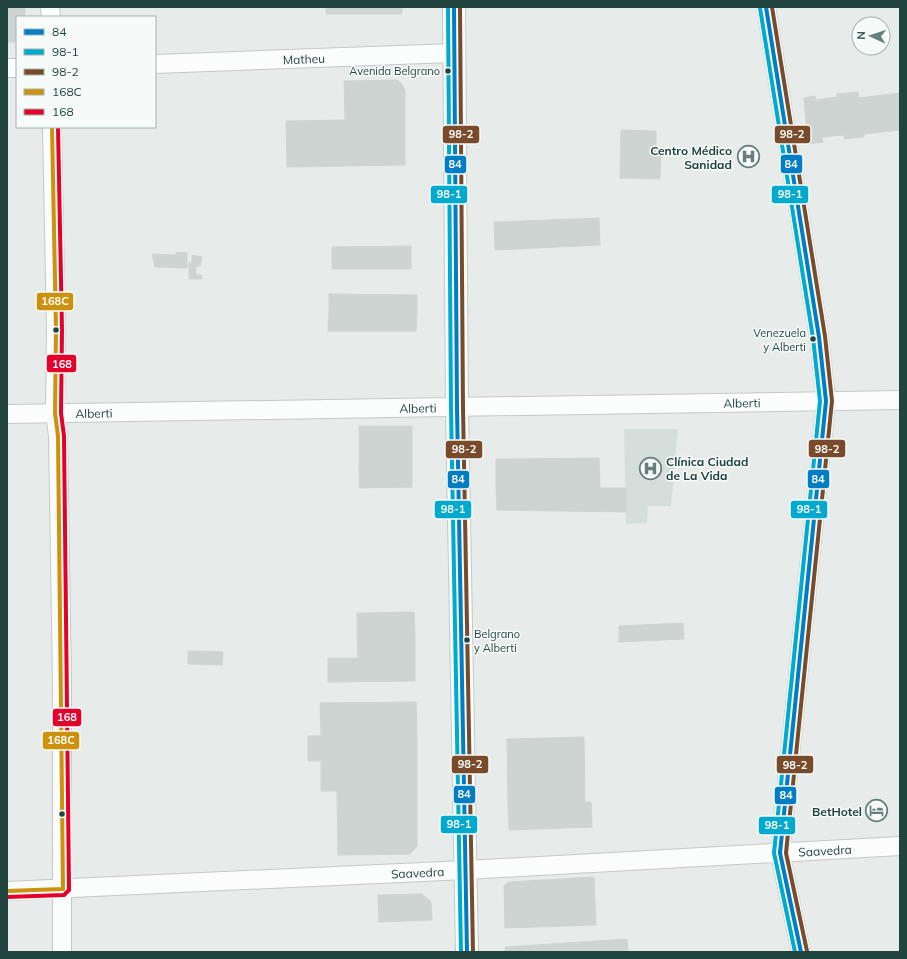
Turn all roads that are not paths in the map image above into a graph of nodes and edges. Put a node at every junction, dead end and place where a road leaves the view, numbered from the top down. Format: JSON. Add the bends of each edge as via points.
{"nodes":[{"id":1,"x":454,"y":7,"type":"edge"},
{"id":2,"x":766,"y":7,"type":"edge"},
{"id":3,"x":453,"y":53,"type":"junction"},
{"id":4,"x":156,"y":64,"type":"edge"},
{"id":5,"x":52,"y":128,"type":"edge"},
{"id":6,"x":826,"y":400,"type":"junction"},
{"id":7,"x":900,"y":400,"type":"edge"},
{"id":8,"x":457,"y":408,"type":"junction"},
{"id":9,"x":55,"y":412,"type":"junction"},
{"id":10,"x":7,"y":414,"type":"edge"},
{"id":11,"x":900,"y":846,"type":"edge"},
{"id":12,"x":780,"y":853,"type":"junction"},
{"id":13,"x":466,"y":870,"type":"junction"},
{"id":14,"x":63,"y":889,"type":"junction"},
{"id":15,"x":7,"y":891,"type":"edge"},
{"id":16,"x":62,"y":952,"type":"edge"},
{"id":17,"x":467,"y":952,"type":"edge"},
{"id":18,"x":801,"y":952,"type":"edge"}],
"edges":[{"from":1,"to":3,"type":"main road"},
{"from":2,"to":6,"type":"street","via":[[818,329]]},
{"from":3,"to":4,"type":"street","name":"Matheu"},
{"from":3,"to":8,"type":"main road"},
{"from":5,"to":9,"type":"street"},
{"from":6,"to":7,"type":"street","name":"Alberti"},
{"from":6,"to":8,"type":"street","name":"Alberti"},
{"from":6,"to":12,"type":"street"},
{"from":8,"to":9,"type":"street","name":"Alberti"},
{"from":8,"to":13,"type":"main road"},
{"from":9,"to":10,"type":"street","name":"Alberti"},
{"from":9,"to":14,"type":"street","via":[[58,436]]},
{"from":11,"to":12,"type":"street","name":"Saavedra"},
{"from":12,"to":13,"type":"street","name":"Saavedra"},
{"from":12,"to":18,"type":"street"},
{"from":13,"to":14,"type":"street","name":"Saavedra"},
{"from":13,"to":17,"type":"main road"},
{"from":14,"to":15,"type":"street","name":"Saavedra"},
{"from":14,"to":16,"type":"street"}]}
